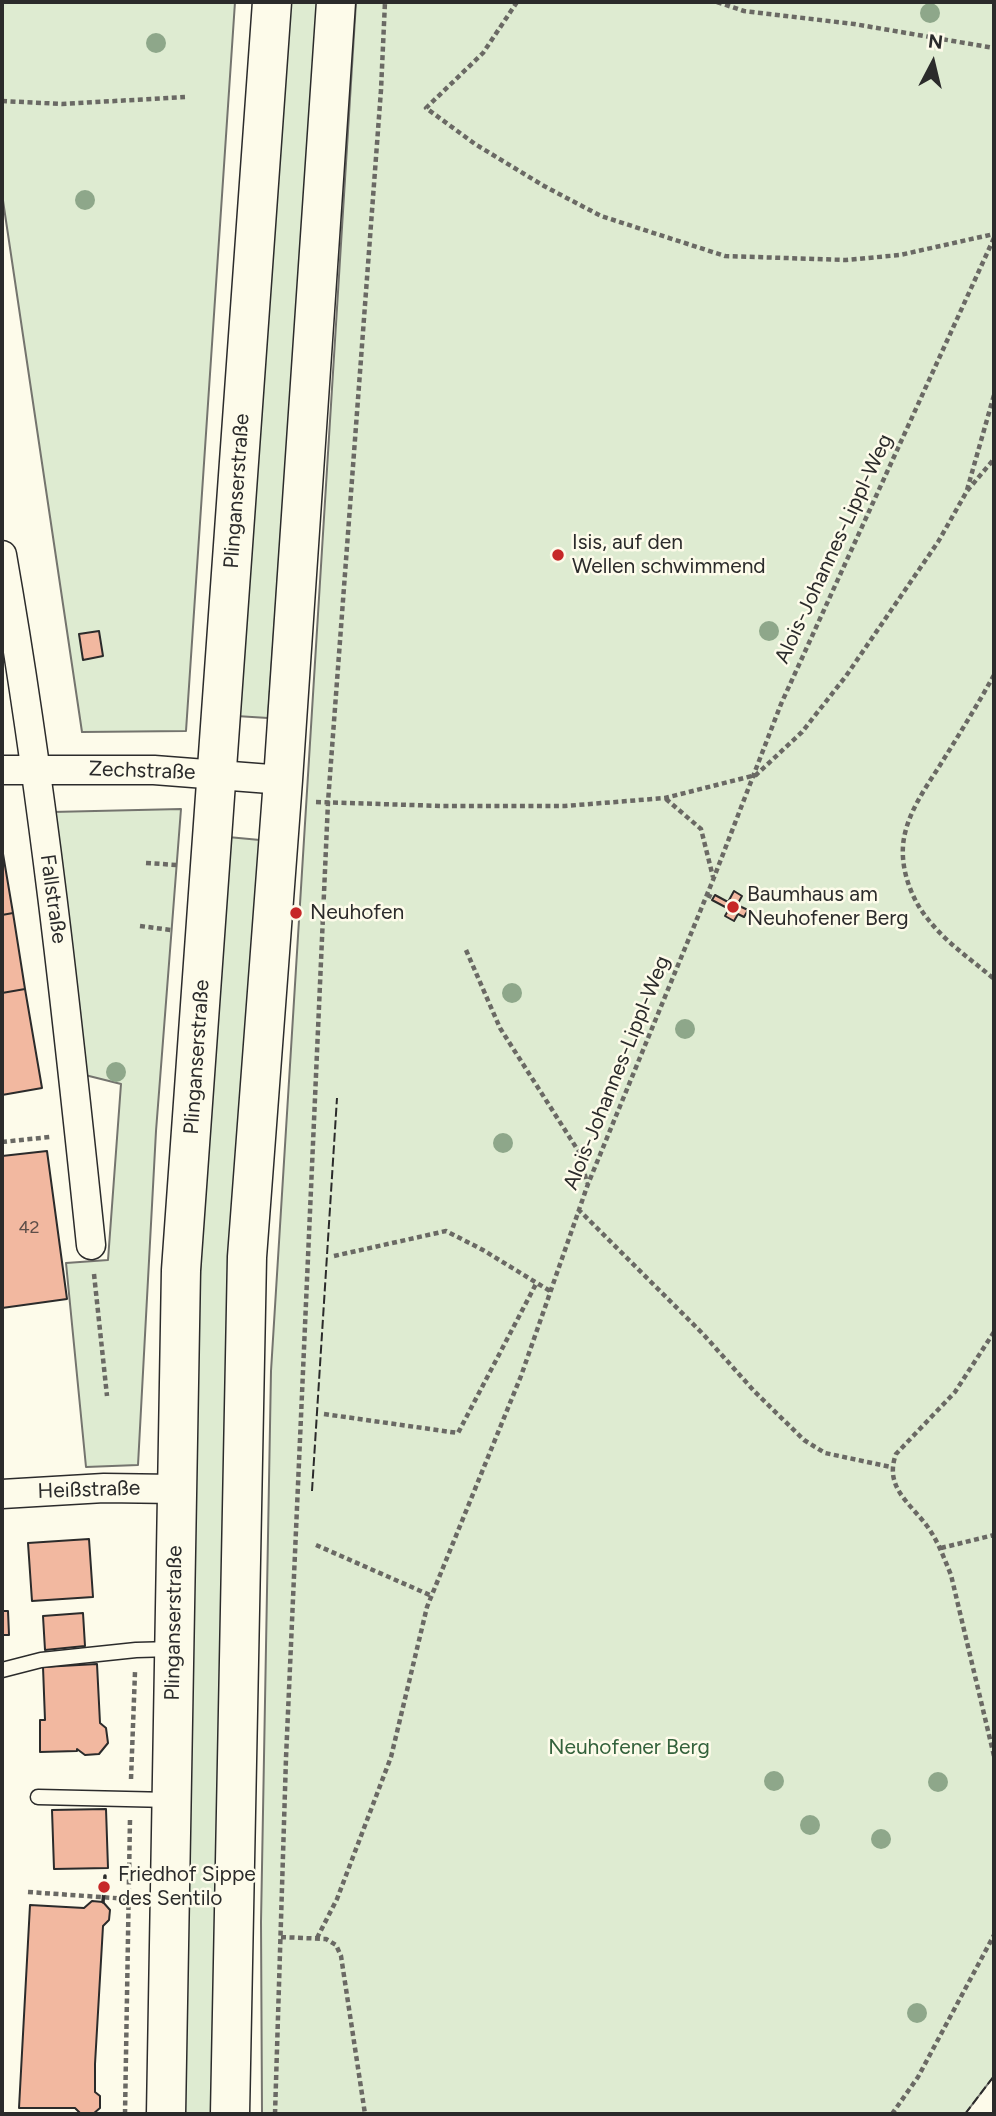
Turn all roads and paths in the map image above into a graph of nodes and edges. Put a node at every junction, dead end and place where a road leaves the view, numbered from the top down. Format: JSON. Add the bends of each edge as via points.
{"nodes":[{"id":1,"x":272,"y":2,"type":"edge"},
{"id":2,"x":336,"y":2,"type":"edge"},
{"id":3,"x":385,"y":2,"type":"edge"},
{"id":4,"x":517,"y":2,"type":"edge"},
{"id":5,"x":718,"y":2,"type":"edge"},
{"id":6,"x":994,"y":48,"type":"edge"},
{"id":7,"x":185,"y":97,"type":"dead end"},
{"id":8,"x":2,"y":101,"type":"edge"},
{"id":9,"x":994,"y":236,"type":"edge"},
{"id":10,"x":994,"y":395,"type":"edge"},
{"id":11,"x":994,"y":459,"type":"edge"},
{"id":12,"x":967,"y":491,"type":"junction"},
{"id":13,"x":2,"y":555,"type":"edge"},
{"id":14,"x":994,"y":675,"type":"edge"},
{"id":15,"x":35,"y":769,"type":"junction"},
{"id":16,"x":2,"y":770,"type":"edge"},
{"id":17,"x":218,"y":775,"type":"junction"},
{"id":18,"x":755,"y":775,"type":"junction"},
{"id":19,"x":283,"y":780,"type":"junction"},
{"id":20,"x":665,"y":798,"type":"junction"},
{"id":21,"x":328,"y":802,"type":"junction"},
{"id":22,"x":146,"y":863,"type":"dead end"},
{"id":23,"x":182,"y":865,"type":"dead end"},
{"id":24,"x":713,"y":880,"type":"junction"},
{"id":25,"x":707,"y":894,"type":"junction"},
{"id":26,"x":713,"y":898,"type":"dead end"},
{"id":27,"x":140,"y":926,"type":"dead end"},
{"id":28,"x":177,"y":930,"type":"dead end"},
{"id":29,"x":466,"y":950,"type":"dead end"},
{"id":30,"x":994,"y":979,"type":"edge"},
{"id":31,"x":79,"y":1135,"type":"junction"},
{"id":32,"x":2,"y":1142,"type":"edge"},
{"id":33,"x":587,"y":1184,"type":"junction"},
{"id":34,"x":578,"y":1209,"type":"junction"},
{"id":35,"x":91,"y":1245,"type":"joint"},
{"id":36,"x":334,"y":1256,"type":"dead end"},
{"id":37,"x":537,"y":1282,"type":"junction"},
{"id":38,"x":550,"y":1291,"type":"junction"},
{"id":39,"x":994,"y":1332,"type":"edge"},
{"id":40,"x":107,"y":1396,"type":"dead end"},
{"id":41,"x":324,"y":1414,"type":"dead end"},
{"id":42,"x":891,"y":1467,"type":"junction"},
{"id":43,"x":176,"y":1489,"type":"junction"},
{"id":44,"x":2,"y":1494,"type":"edge"},
{"id":45,"x":994,"y":1535,"type":"edge"},
{"id":46,"x":316,"y":1545,"type":"dead end"},
{"id":47,"x":941,"y":1548,"type":"junction"},
{"id":48,"x":432,"y":1597,"type":"junction"},
{"id":49,"x":173,"y":1649,"type":"junction"},
{"id":50,"x":2,"y":1670,"type":"edge"},
{"id":51,"x":994,"y":1756,"type":"edge"},
{"id":52,"x":38,"y":1797,"type":"dead end"},
{"id":53,"x":131,"y":1798,"type":"junction"},
{"id":54,"x":171,"y":1800,"type":"junction"},
{"id":55,"x":28,"y":1892,"type":"dead end"},
{"id":56,"x":129,"y":1899,"type":"junction"},
{"id":57,"x":994,"y":1935,"type":"edge"},
{"id":58,"x":281,"y":1937,"type":"junction"},
{"id":59,"x":317,"y":1938,"type":"junction"},
{"id":60,"x":125,"y":2114,"type":"edge"},
{"id":61,"x":166,"y":2114,"type":"edge"},
{"id":62,"x":230,"y":2114,"type":"edge"},
{"id":63,"x":275,"y":2114,"type":"edge"},
{"id":64,"x":365,"y":2114,"type":"edge"},
{"id":65,"x":892,"y":2114,"type":"edge"}],
"edges":[{"from":1,"to":17,"type":"main road","name":"Plinganserstraße"},
{"from":2,"to":19,"type":"main road"},
{"from":3,"to":21,"type":"path"},
{"from":4,"to":9,"type":"path","via":[[482,53],[426,108],[475,144],[601,216],[725,256],[793,260],[900,255]]},
{"from":5,"to":6,"type":"path","via":[[744,12],[854,24]]},
{"from":7,"to":8,"type":"path","via":[[62,104]]},
{"from":9,"to":18,"type":"path","name":"Alois-Johannes-Lippl-Weg","via":[[814,629]]},
{"from":10,"to":12,"type":"path"},
{"from":11,"to":12,"type":"path"},
{"from":12,"to":18,"type":"path","via":[[938,542],[846,676],[802,732]]},
{"from":13,"to":15,"type":"street","name":"Fallstraße"},
{"from":14,"to":30,"type":"path","via":[[917,803],[904,839],[907,877],[925,916],[946,940]]},
{"from":15,"to":16,"type":"street","name":"Zechstraße"},
{"from":15,"to":17,"type":"street","name":"Zechstraße"},
{"from":15,"to":31,"type":"street","name":"Fallstraße"},
{"from":17,"to":19,"type":"street","name":"Zechstraße"},
{"from":17,"to":43,"type":"main road","name":"Plinganserstraße","via":[[181,1270]]},
{"from":18,"to":20,"type":"path"},
{"from":18,"to":24,"type":"path","name":"Alois-Johannes-Lippl-Weg"},
{"from":19,"to":62,"type":"main road","via":[[247,1257]]},
{"from":20,"to":21,"type":"path","via":[[565,806]]},
{"from":20,"to":24,"type":"path","via":[[701,829]]},
{"from":21,"to":58,"type":"path"},
{"from":22,"to":23,"type":"path"},
{"from":24,"to":25,"type":"path","name":"Alois-Johannes-Lippl-Weg"},
{"from":25,"to":26,"type":"path"},
{"from":25,"to":33,"type":"path","name":"Alois-Johannes-Lippl-Weg"},
{"from":27,"to":28,"type":"path"},
{"from":29,"to":33,"type":"path","via":[[500,1028],[579,1152]]},
{"from":31,"to":32,"type":"path"},
{"from":31,"to":35,"type":"street","name":"Fallstraße"},
{"from":33,"to":34,"type":"path","name":"Alois-Johannes-Lippl-Weg"},
{"from":34,"to":38,"type":"path","name":"Alois-Johannes-Lippl-Weg"},
{"from":34,"to":42,"type":"path","via":[[804,1440],[825,1453]]},
{"from":35,"to":40,"type":"path"},
{"from":36,"to":37,"type":"path","via":[[446,1231]]},
{"from":37,"to":38,"type":"path"},
{"from":37,"to":41,"type":"path","via":[[458,1433]]},
{"from":38,"to":48,"type":"path","name":"Alois-Johannes-Lippl-Weg","via":[[521,1376]]},
{"from":39,"to":42,"type":"path","via":[[955,1392],[895,1454]]},
{"from":42,"to":47,"type":"path","via":[[901,1495]]},
{"from":43,"to":44,"type":"street","name":"Heißstraße"},
{"from":43,"to":49,"type":"main road","name":"Plinganserstraße"},
{"from":45,"to":47,"type":"path"},
{"from":46,"to":48,"type":"path"},
{"from":47,"to":51,"type":"path","via":[[961,1610]]},
{"from":48,"to":59,"type":"path","name":"Alois-Johannes-Lippl-Weg","via":[[391,1757],[337,1899]]},
{"from":49,"to":50,"type":"lane","via":[[41,1660]]},
{"from":49,"to":54,"type":"main road","name":"Plinganserstraße"},
{"from":52,"to":53,"type":"lane"},
{"from":53,"to":54,"type":"lane"},
{"from":53,"to":56,"type":"path"},
{"from":54,"to":61,"type":"main road","name":"Plinganserstraße"},
{"from":55,"to":56,"type":"path"},
{"from":56,"to":60,"type":"path"},
{"from":57,"to":65,"type":"path","via":[[918,2077]]},
{"from":58,"to":59,"type":"path"},
{"from":58,"to":63,"type":"path"},
{"from":59,"to":64,"type":"path","via":[[327,1938],[341,1956]]}]}
